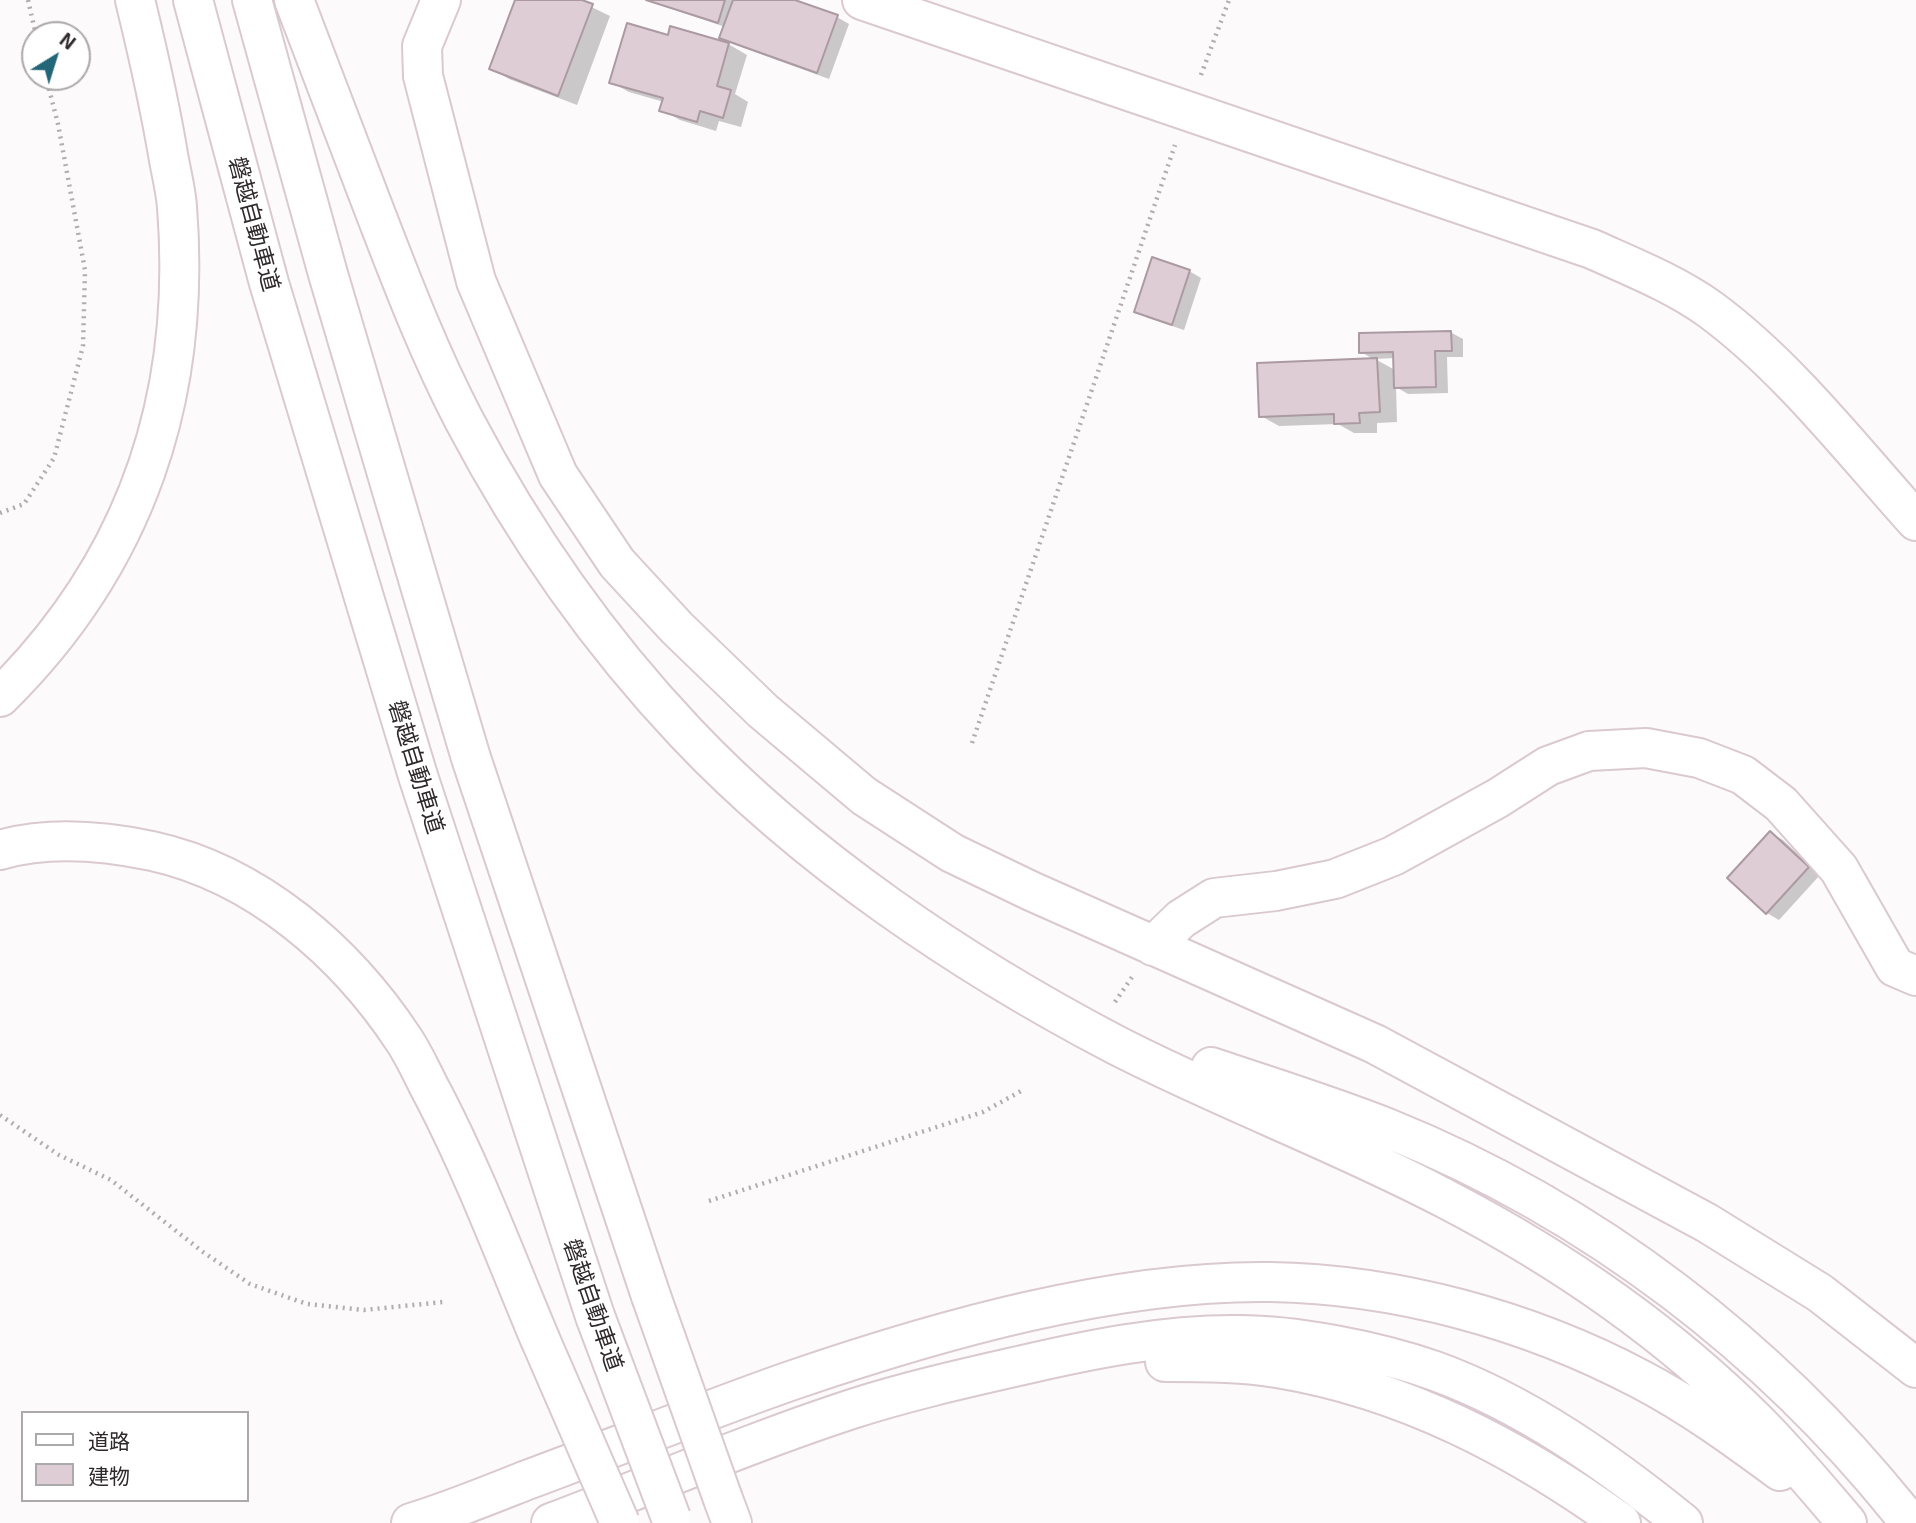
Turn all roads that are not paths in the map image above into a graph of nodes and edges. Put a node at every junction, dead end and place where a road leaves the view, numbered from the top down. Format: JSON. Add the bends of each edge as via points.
{"nodes":[{"id":1,"x":135,"y":0,"type":"edge"},
{"id":2,"x":193,"y":0,"type":"edge"},
{"id":3,"x":252,"y":0,"type":"edge"},
{"id":4,"x":294,"y":0,"type":"edge"},
{"id":5,"x":440,"y":0,"type":"edge"},
{"id":6,"x":862,"y":0,"type":"edge"},
{"id":7,"x":1916,"y":521,"type":"edge"},
{"id":8,"x":0,"y":697,"type":"edge"},
{"id":9,"x":0,"y":850,"type":"edge"},
{"id":10,"x":1153,"y":946,"type":"junction"},
{"id":11,"x":973,"y":961,"type":"junction"},
{"id":12,"x":1916,"y":976,"type":"edge"},
{"id":13,"x":1916,"y":1368,"type":"edge"},
{"id":14,"x":906,"y":1394,"type":"junction"},
{"id":15,"x":728,"y":1511,"type":"edge"},
{"id":16,"x":672,"y":1521,"type":"edge"},
{"id":17,"x":411,"y":1523,"type":"edge"},
{"id":18,"x":551,"y":1523,"type":"edge"},
{"id":19,"x":620,"y":1523,"type":"edge"},
{"id":20,"x":1621,"y":1523,"type":"edge"},
{"id":21,"x":1683,"y":1523,"type":"edge"},
{"id":22,"x":1845,"y":1523,"type":"edge"},
{"id":23,"x":1910,"y":1523,"type":"edge"}],
"edges":[{"from":1,"to":8,"type":"main road","via":[[177,207],[175,348],[165,414],[148,471],[116,543],[54,636]]},
{"from":2,"to":16,"type":"main road","name":"磐越自動車道","bridge":true,"via":[[269,283],[418,776],[595,1316]]},
{"from":3,"to":15,"type":"main road","bridge":true,"via":[[320,249],[471,758],[650,1296]]},
{"from":4,"to":11,"type":"main road","via":[[425,339],[500,484],[584,614],[686,734],[740,786],[857,882]]},
{"from":5,"to":10,"type":"main road","via":[[422,46],[422,76],[477,281],[558,475],[617,563],[762,711],[864,796],[952,853]]},
{"from":6,"to":7,"type":"main road","via":[[1592,249],[1662,281],[1710,310],[1759,351]]},
{"from":9,"to":19,"type":"main road","bridge":true,"via":[[64,841],[121,844],[171,855],[222,875],[275,906],[326,945],[405,1041],[457,1141]]},
{"from":10,"to":12,"type":"main road","via":[[1181,919],[1214,898],[1335,879],[1393,856],[1548,766],[1589,751],[1646,748],[1699,758],[1743,775],[1781,804],[1839,869],[1895,967]]},
{"from":10,"to":13,"type":"main road","via":[[1375,1044],[1707,1223],[1820,1293]]},
{"from":11,"to":22,"type":"main road","via":[[1114,1044],[1443,1197],[1560,1264],[1711,1380],[1756,1421]]},
{"from":11,"to":23,"type":"main road","via":[[1100,1025],[1398,1133],[1579,1224],[1668,1286],[1762,1363],[1848,1450]]},
{"from":14,"to":18,"type":"main road"},
{"from":14,"to":20,"type":"main road","via":[[1029,1373],[1141,1362],[1276,1368],[1339,1381],[1462,1425],[1521,1456]]},
{"from":14,"to":21,"type":"main road","via":[[1090,1349],[1167,1338],[1235,1335],[1306,1341],[1436,1371],[1499,1399],[1576,1445]]},
{"from":17,"to":22,"type":"main road","via":[[792,1381],[939,1335],[1148,1290],[1271,1282],[1403,1297],[1493,1319],[1584,1352],[1695,1411]]}]}
